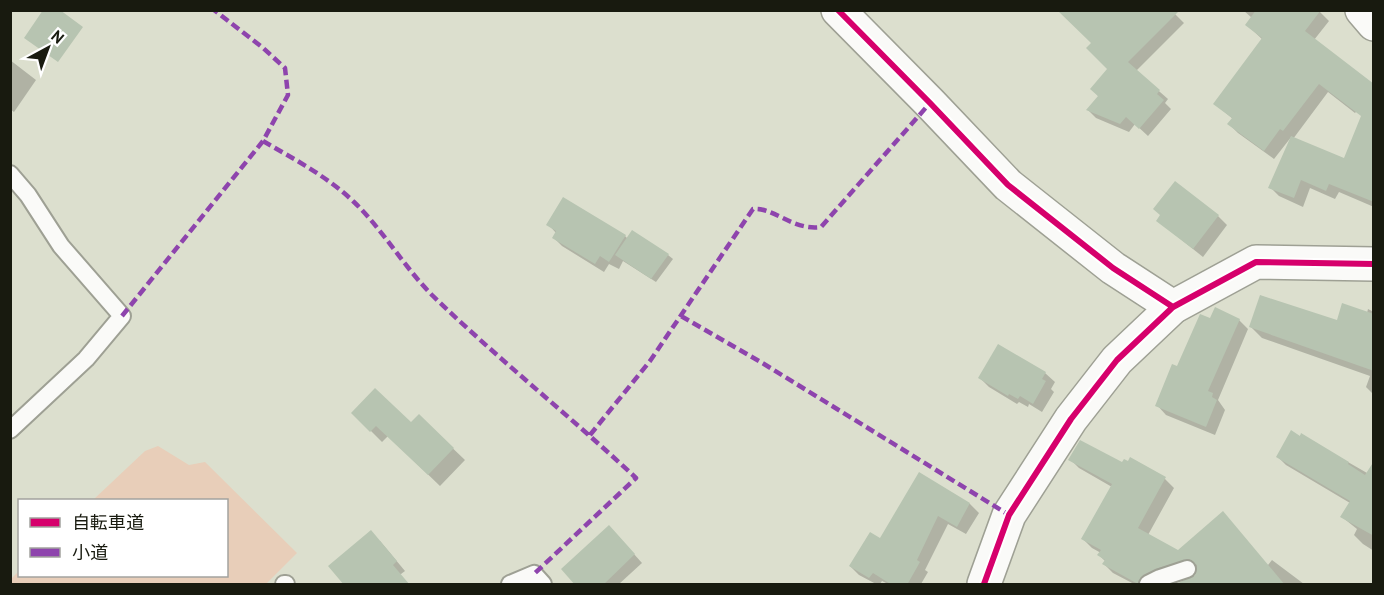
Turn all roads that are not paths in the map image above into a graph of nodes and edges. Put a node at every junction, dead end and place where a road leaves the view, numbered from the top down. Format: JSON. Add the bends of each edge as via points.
{"nodes":[{"id":1,"x":838,"y":10,"type":"edge"},
{"id":2,"x":1362,"y":10,"type":"edge"},
{"id":3,"x":1374,"y":24,"type":"edge"},
{"id":4,"x":10,"y":174,"type":"edge"},
{"id":5,"x":1374,"y":264,"type":"edge"},
{"id":6,"x":1173,"y":308,"type":"junction"},
{"id":7,"x":10,"y":430,"type":"edge"},
{"id":8,"x":1188,"y":568,"type":"dead end"},
{"id":9,"x":510,"y":585,"type":"edge"},
{"id":10,"x":543,"y":585,"type":"edge"},
{"id":11,"x":984,"y":585,"type":"edge"},
{"id":12,"x":1148,"y":585,"type":"edge"}],
"edges":[{"from":1,"to":6,"type":"street","via":[[1008,185],[1113,268]]},
{"from":2,"to":3,"type":"street"},
{"from":4,"to":7,"type":"lane","via":[[61,246],[122,316],[86,359]]},
{"from":5,"to":6,"type":"street","via":[[1256,262]]},
{"from":6,"to":11,"type":"street","via":[[1117,360],[1071,419],[1009,515]]},
{"from":8,"to":12,"type":"lane"},
{"from":9,"to":10,"type":"lane","via":[[534,574]]}]}
